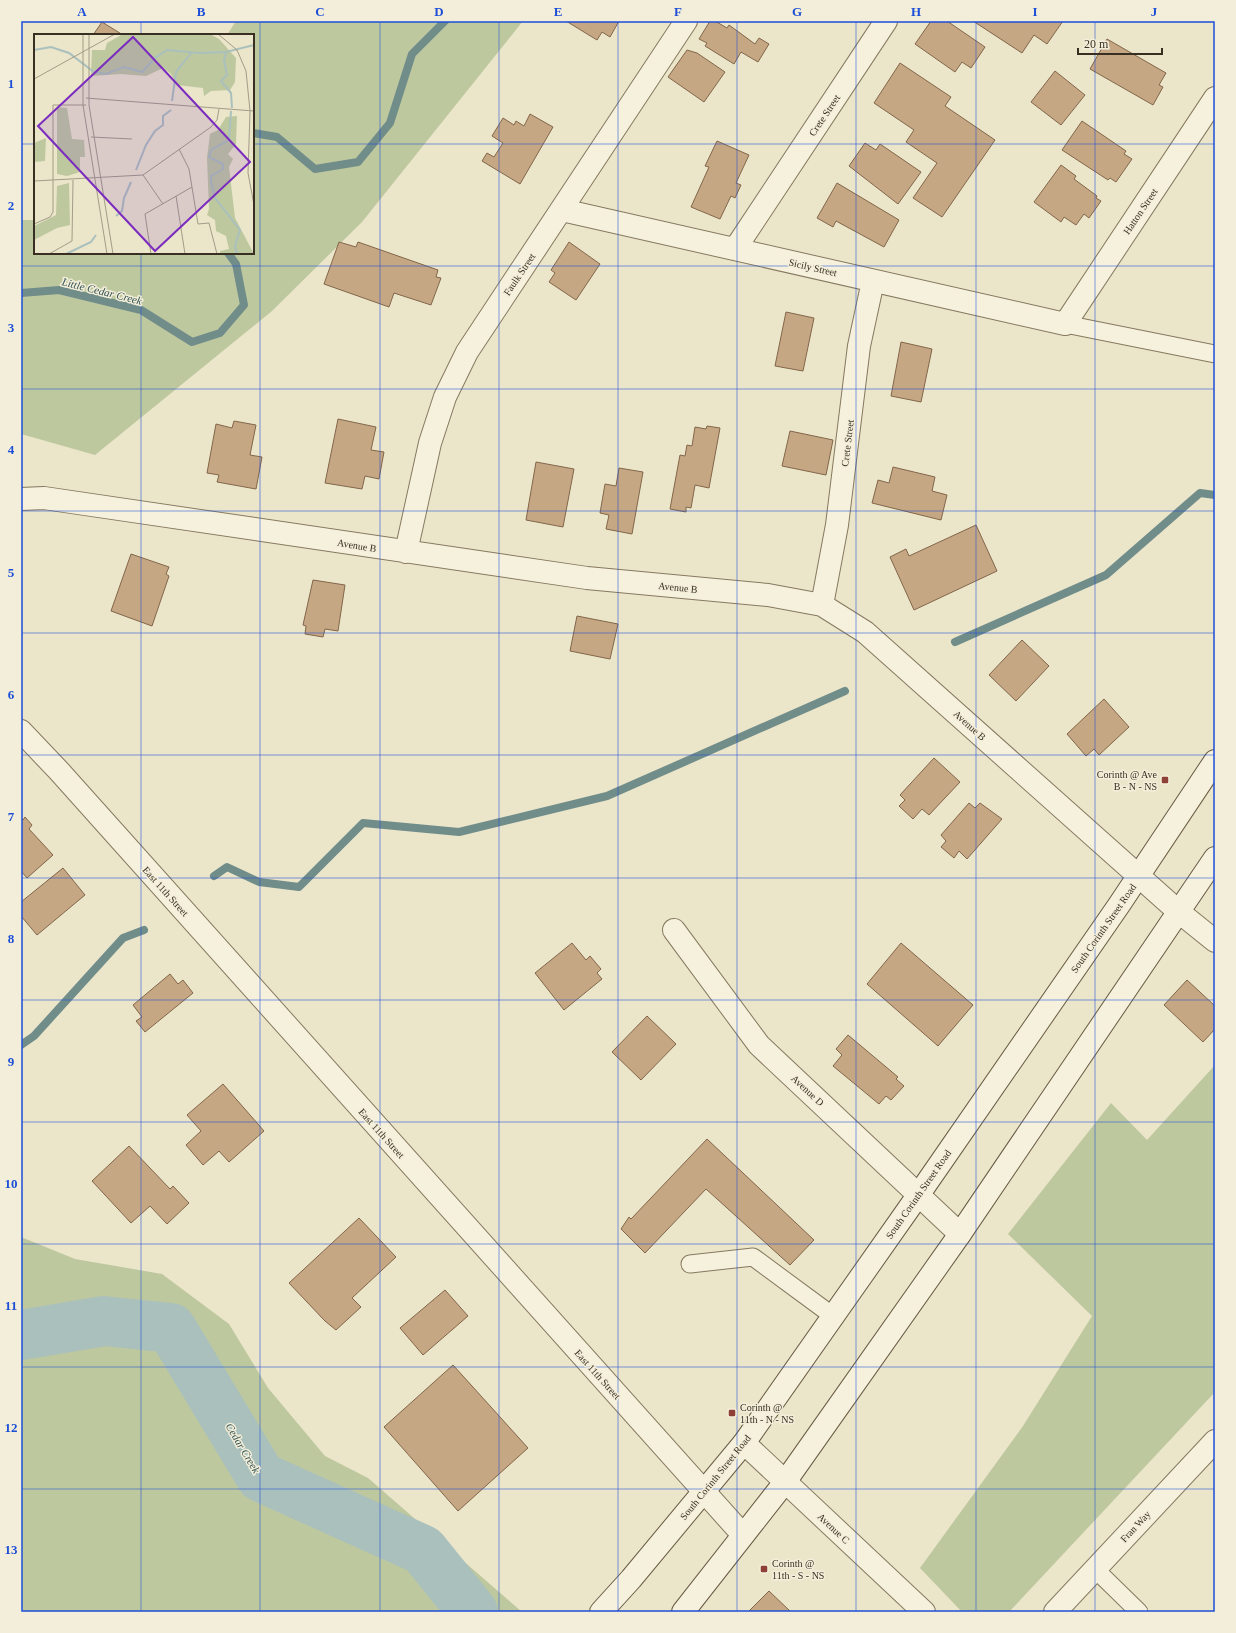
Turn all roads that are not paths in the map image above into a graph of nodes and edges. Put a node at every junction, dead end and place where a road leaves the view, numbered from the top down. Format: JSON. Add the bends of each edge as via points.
{"nodes":[{"id":1,"x":686,"y":21,"type":"edge"},
{"id":2,"x":886,"y":21,"type":"edge"},
{"id":3,"x":1215,"y":98,"type":"edge"},
{"id":4,"x":562,"y":210,"type":"junction"},
{"id":5,"x":735,"y":249,"type":"junction"},
{"id":6,"x":873,"y":281,"type":"junction"},
{"id":7,"x":1065,"y":324,"type":"junction"},
{"id":8,"x":1215,"y":354,"type":"edge"},
{"id":9,"x":21,"y":499,"type":"edge"},
{"id":10,"x":406,"y":552,"type":"junction"},
{"id":11,"x":822,"y":605,"type":"junction"},
{"id":12,"x":21,"y":731,"type":"edge"},
{"id":13,"x":1215,"y":761,"type":"edge"},
{"id":14,"x":1215,"y":858,"type":"edge"},
{"id":15,"x":1139,"y":876,"type":"junction"},
{"id":16,"x":1179,"y":912,"type":"junction"},
{"id":17,"x":674,"y":930,"type":"dead end"},
{"id":18,"x":1215,"y":941,"type":"edge"},
{"id":19,"x":919,"y":1194,"type":"junction"},
{"id":20,"x":960,"y":1234,"type":"junction"},
{"id":21,"x":690,"y":1264,"type":"dead end"},
{"id":22,"x":833,"y":1316,"type":"junction"},
{"id":23,"x":1215,"y":1441,"type":"edge"},
{"id":24,"x":744,"y":1443,"type":"junction"},
{"id":25,"x":785,"y":1482,"type":"junction"},
{"id":26,"x":704,"y":1492,"type":"junction"},
{"id":27,"x":743,"y":1535,"type":"junction"},
{"id":28,"x":1095,"y":1569,"type":"junction"},
{"id":29,"x":601,"y":1612,"type":"edge"},
{"id":30,"x":683,"y":1612,"type":"edge"},
{"id":31,"x":924,"y":1612,"type":"edge"},
{"id":32,"x":1055,"y":1612,"type":"edge"},
{"id":33,"x":1139,"y":1612,"type":"edge"}],
"edges":[{"from":1,"to":4,"type":"street","name":"Faulk Street"},
{"from":2,"to":5,"type":"street","name":"Crete Street"},
{"from":3,"to":7,"type":"street","name":"Hatton Street"},
{"from":4,"to":5,"type":"street","name":"Sicily Street"},
{"from":4,"to":10,"type":"street","name":"Faulk Street","via":[[467,352],[445,397],[430,443]]},
{"from":5,"to":6,"type":"street","name":"Sicily Street"},
{"from":6,"to":7,"type":"street","name":"Sicily Street"},
{"from":6,"to":11,"type":"street","name":"Crete Street","via":[[859,346],[837,526]]},
{"from":7,"to":8,"type":"lane"},
{"from":9,"to":10,"type":"street","name":"Avenue B","via":[[44,498]]},
{"from":10,"to":11,"type":"street","name":"Avenue B","via":[[587,578],[768,596]]},
{"from":11,"to":15,"type":"street","name":"Avenue B","via":[[865,632]]},
{"from":12,"to":26,"type":"street","name":"East 11th Street"},
{"from":13,"to":15,"type":"street","name":"South Corinth Street Road"},
{"from":14,"to":16,"type":"street"},
{"from":15,"to":16,"type":"street","name":"Avenue B"},
{"from":15,"to":19,"type":"street","name":"South Corinth Street Road"},
{"from":16,"to":18,"type":"street","name":"Avenue B"},
{"from":16,"to":20,"type":"street"},
{"from":17,"to":19,"type":"street","name":"Avenue D","via":[[759,1045]]},
{"from":19,"to":20,"type":"street","name":"Avenue D"},
{"from":19,"to":22,"type":"street","name":"South Corinth Street Road"},
{"from":20,"to":25,"type":"street"},
{"from":21,"to":22,"type":"lane","via":[[753,1256]]},
{"from":22,"to":24,"type":"street","name":"South Corinth Street Road"},
{"from":23,"to":28,"type":"street","name":"Fran Way"},
{"from":24,"to":25,"type":"street","name":"Avenue C"},
{"from":24,"to":26,"type":"street","name":"South Corinth Street Road"},
{"from":25,"to":27,"type":"street"},
{"from":25,"to":31,"type":"street","name":"Avenue C"},
{"from":26,"to":27,"type":"street","name":"East 11th Street"},
{"from":26,"to":29,"type":"street","name":"South Corinth Street Road"},
{"from":27,"to":30,"type":"street"},
{"from":28,"to":32,"type":"street","name":"Fran Way"},
{"from":28,"to":33,"type":"lane"}]}
